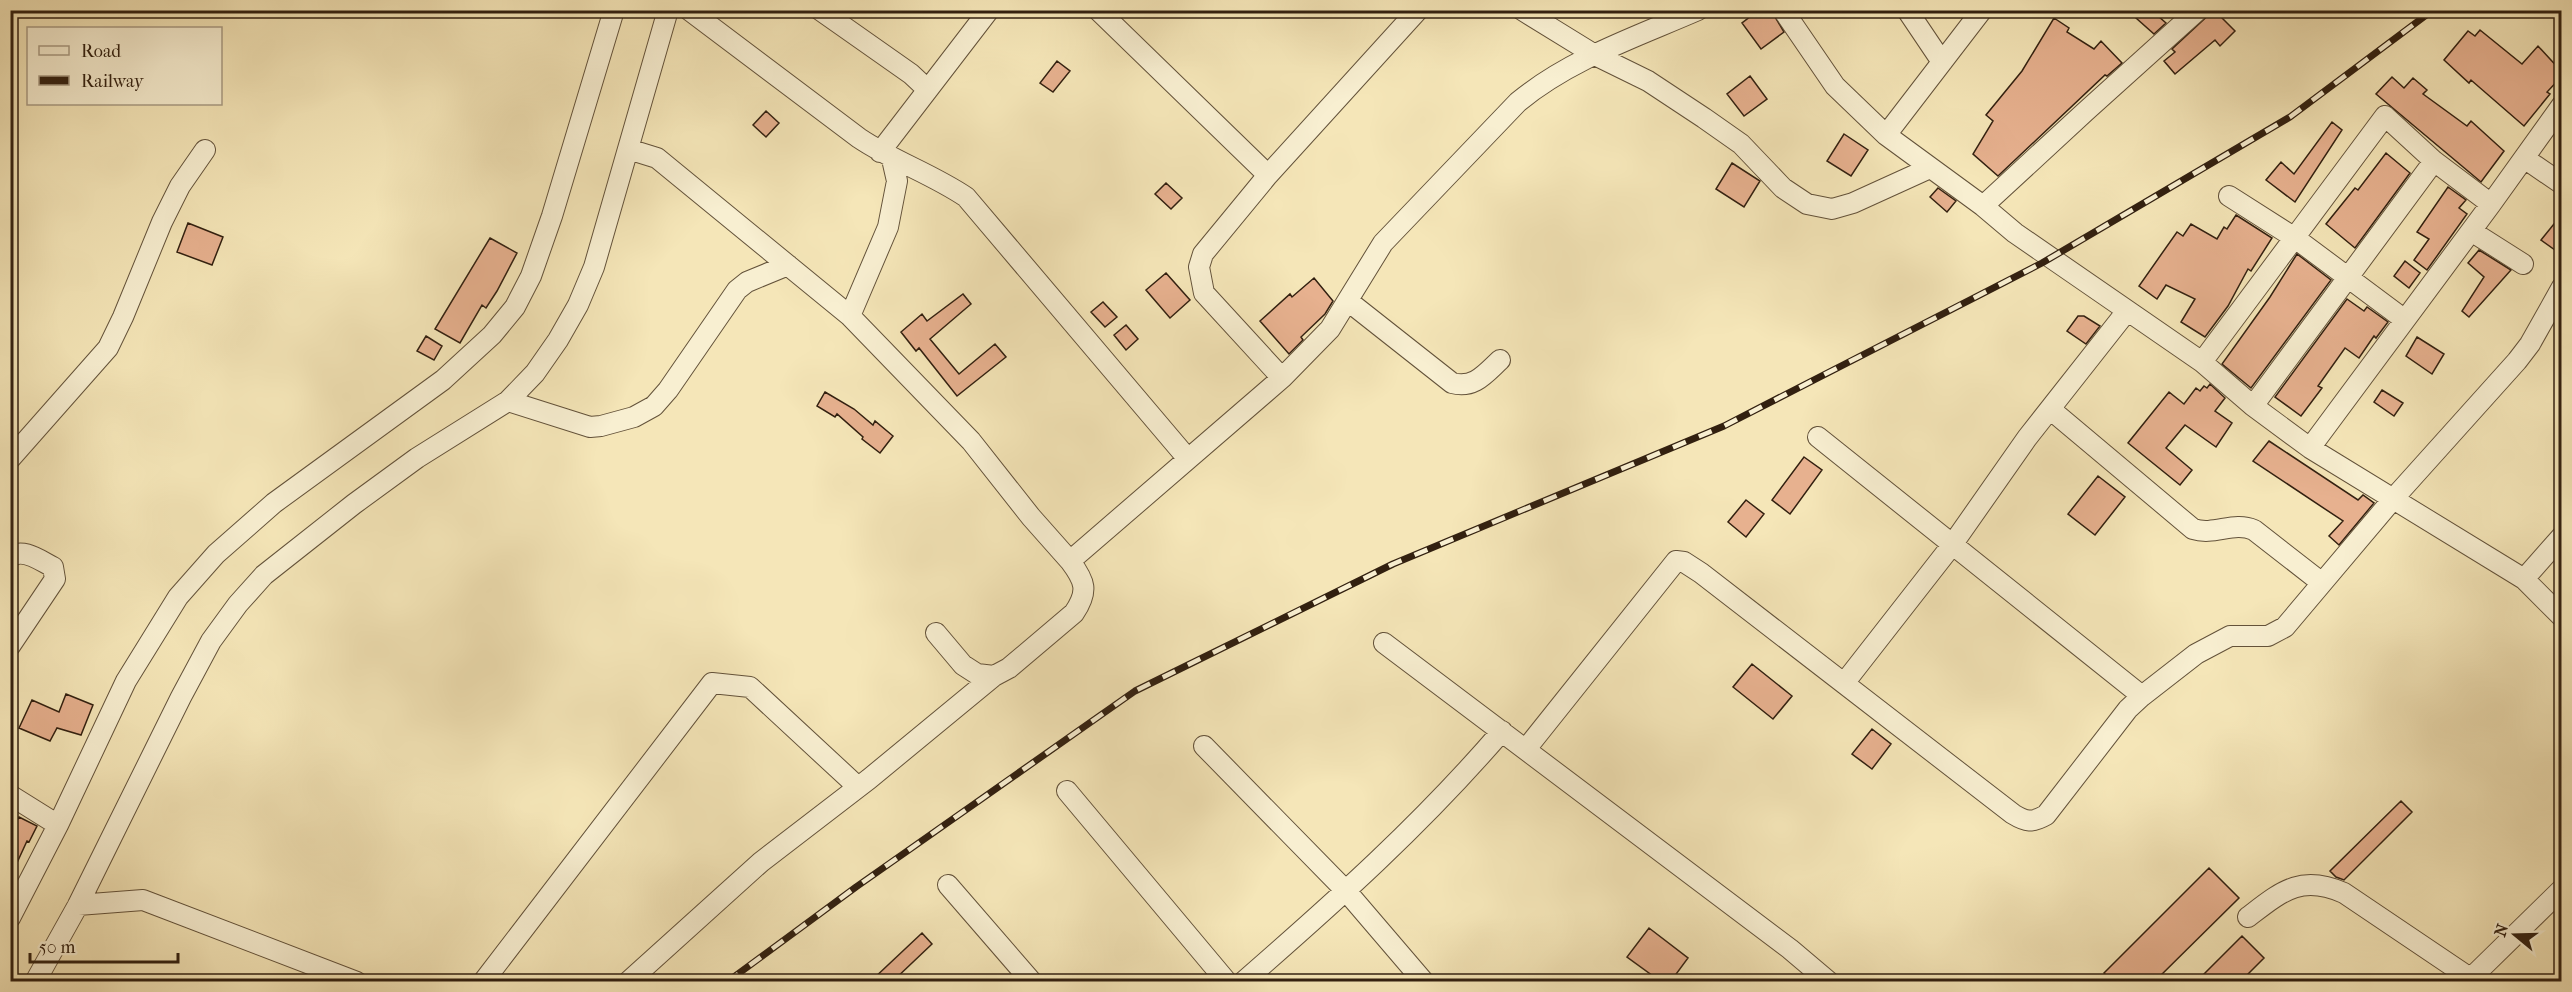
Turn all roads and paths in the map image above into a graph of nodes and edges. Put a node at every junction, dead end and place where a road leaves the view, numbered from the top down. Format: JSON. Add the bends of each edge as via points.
{"nodes":[{"id":1,"x":614,"y":10,"type":"edge"},
{"id":2,"x":668,"y":10,"type":"edge"},
{"id":3,"x":689,"y":10,"type":"edge"},
{"id":4,"x":820,"y":10,"type":"edge"},
{"id":5,"x":989,"y":10,"type":"edge"},
{"id":6,"x":1098,"y":10,"type":"edge"},
{"id":7,"x":1418,"y":10,"type":"edge"},
{"id":8,"x":1522,"y":10,"type":"edge"},
{"id":9,"x":1698,"y":10,"type":"edge"},
{"id":10,"x":1783,"y":10,"type":"edge"},
{"id":11,"x":1907,"y":10,"type":"edge"},
{"id":12,"x":1982,"y":10,"type":"edge"},
{"id":13,"x":2198,"y":10,"type":"edge"},
{"id":14,"x":1595,"y":55,"type":"junction"},
{"id":15,"x":1942,"y":62,"type":"junction"},
{"id":16,"x":927,"y":89,"type":"junction"},
{"id":17,"x":2562,"y":105,"type":"edge"},
{"id":18,"x":1886,"y":135,"type":"junction"},
{"id":19,"x":628,"y":149,"type":"junction"},
{"id":20,"x":205,"y":150,"type":"dead end"},
{"id":21,"x":886,"y":156,"type":"junction"},
{"id":22,"x":2523,"y":158,"type":"junction"},
{"id":23,"x":2434,"y":161,"type":"junction"},
{"id":24,"x":1930,"y":168,"type":"junction"},
{"id":25,"x":1268,"y":175,"type":"junction"},
{"id":26,"x":2562,"y":184,"type":"edge"},
{"id":27,"x":2229,"y":196,"type":"dead end"},
{"id":28,"x":2491,"y":204,"type":"junction"},
{"id":29,"x":1983,"y":206,"type":"junction"},
{"id":30,"x":2471,"y":231,"type":"junction"},
{"id":31,"x":2295,"y":238,"type":"junction"},
{"id":32,"x":2523,"y":264,"type":"dead end"},
{"id":33,"x":788,"y":265,"type":"junction"},
{"id":34,"x":2348,"y":278,"type":"junction"},
{"id":35,"x":2562,"y":287,"type":"edge"},
{"id":36,"x":1348,"y":301,"type":"junction"},
{"id":37,"x":2127,"y":311,"type":"junction"},
{"id":38,"x":850,"y":316,"type":"junction"},
{"id":39,"x":2405,"y":320,"type":"junction"},
{"id":40,"x":1500,"y":360,"type":"dead end"},
{"id":41,"x":2202,"y":362,"type":"junction"},
{"id":42,"x":1282,"y":378,"type":"junction"},
{"id":43,"x":508,"y":401,"type":"junction"},
{"id":44,"x":2253,"y":406,"type":"junction"},
{"id":45,"x":2050,"y":409,"type":"junction"},
{"id":46,"x":1818,"y":437,"type":"dead end"},
{"id":47,"x":2310,"y":448,"type":"junction"},
{"id":48,"x":10,"y":459,"type":"edge"},
{"id":49,"x":1188,"y":459,"type":"junction"},
{"id":50,"x":2393,"y":499,"type":"junction"},
{"id":51,"x":2562,"y":536,"type":"edge"},
{"id":52,"x":1952,"y":545,"type":"junction"},
{"id":53,"x":10,"y":558,"type":"edge"},
{"id":54,"x":1070,"y":561,"type":"junction"},
{"id":55,"x":2524,"y":579,"type":"junction"},
{"id":56,"x":2322,"y":583,"type":"junction"},
{"id":57,"x":2562,"y":617,"type":"edge"},
{"id":58,"x":936,"y":633,"type":"dead end"},
{"id":59,"x":1384,"y":643,"type":"dead end"},
{"id":60,"x":10,"y":646,"type":"edge"},
{"id":61,"x":994,"y":676,"type":"junction"},
{"id":62,"x":1845,"y":682,"type":"junction"},
{"id":63,"x":2142,"y":696,"type":"junction"},
{"id":64,"x":1502,"y":731,"type":"junction"},
{"id":65,"x":1204,"y":746,"type":"dead end"},
{"id":66,"x":1526,"y":749,"type":"junction"},
{"id":67,"x":858,"y":787,"type":"junction"},
{"id":68,"x":1067,"y":791,"type":"dead end"},
{"id":69,"x":10,"y":795,"type":"edge"},
{"id":70,"x":58,"y":825,"type":"junction"},
{"id":71,"x":948,"y":885,"type":"dead end"},
{"id":72,"x":2562,"y":889,"type":"edge"},
{"id":73,"x":1347,"y":892,"type":"junction"},
{"id":74,"x":78,"y":904,"type":"junction"},
{"id":75,"x":2248,"y":917,"type":"dead end"},
{"id":76,"x":10,"y":918,"type":"edge"},
{"id":77,"x":2472,"y":980,"type":"edge"},
{"id":78,"x":35,"y":981,"type":"edge"},
{"id":79,"x":357,"y":981,"type":"edge"},
{"id":80,"x":483,"y":981,"type":"edge"},
{"id":81,"x":628,"y":981,"type":"edge"},
{"id":82,"x":1032,"y":981,"type":"edge"},
{"id":83,"x":1227,"y":981,"type":"edge"},
{"id":84,"x":1243,"y":981,"type":"edge"},
{"id":85,"x":1424,"y":981,"type":"edge"},
{"id":86,"x":1829,"y":981,"type":"edge"}],
"edges":[{"from":1,"to":70,"type":"street","via":[[552,216],[531,276],[515,307],[492,335],[443,380],[274,503],[216,554],[178,597],[126,681]]},
{"from":2,"to":19,"type":"street"},
{"from":3,"to":21,"type":"street"},
{"from":4,"to":16,"type":"street"},
{"from":5,"to":16,"type":"street"},
{"from":6,"to":25,"type":"street"},
{"from":7,"to":25,"type":"street"},
{"from":8,"to":14,"type":"street"},
{"from":9,"to":14,"type":"street"},
{"from":10,"to":18,"type":"street","via":[[1835,86]]},
{"from":11,"to":15,"type":"street"},
{"from":12,"to":15,"type":"street"},
{"from":13,"to":29,"type":"street"},
{"from":14,"to":24,"type":"street","via":[[1648,81],[1741,144],[1783,188],[1807,204],[1832,209]]},
{"from":14,"to":36,"type":"street","via":[[1542,82],[1518,102],[1383,243]]},
{"from":15,"to":18,"type":"street"},
{"from":16,"to":21,"type":"street"},
{"from":17,"to":22,"type":"street"},
{"from":18,"to":24,"type":"street"},
{"from":19,"to":33,"type":"street","via":[[657,158]]},
{"from":19,"to":43,"type":"street","via":[[594,267],[578,305],[535,374]]},
{"from":20,"to":48,"type":"street","via":[[180,186],[162,222],[108,348]]},
{"from":21,"to":38,"type":"street","via":[[897,181],[888,226]]},
{"from":21,"to":49,"type":"street","via":[[920,170],[966,197]]},
{"from":22,"to":26,"type":"street"},
{"from":22,"to":28,"type":"street"},
{"from":23,"to":28,"type":"street"},
{"from":23,"to":31,"type":"street","via":[[2385,116]]},
{"from":23,"to":34,"type":"street"},
{"from":24,"to":29,"type":"street"},
{"from":25,"to":42,"type":"street","via":[[1203,254],[1200,283],[1204,293]]},
{"from":27,"to":31,"type":"street"},
{"from":28,"to":30,"type":"street"},
{"from":29,"to":37,"type":"street"},
{"from":30,"to":32,"type":"street"},
{"from":30,"to":39,"type":"street"},
{"from":31,"to":34,"type":"street"},
{"from":31,"to":41,"type":"street"},
{"from":33,"to":38,"type":"street"},
{"from":33,"to":43,"type":"street","via":[[737,290],[668,390],[645,412],[590,427]]},
{"from":34,"to":39,"type":"street"},
{"from":34,"to":44,"type":"street"},
{"from":35,"to":50,"type":"street","via":[[2530,344]]},
{"from":36,"to":40,"type":"street","via":[[1452,383],[1475,383]]},
{"from":36,"to":42,"type":"street","via":[[1330,329]]},
{"from":37,"to":41,"type":"street"},
{"from":37,"to":45,"type":"street"},
{"from":38,"to":54,"type":"street","via":[[971,441]]},
{"from":39,"to":47,"type":"street"},
{"from":41,"to":44,"type":"street"},
{"from":42,"to":49,"type":"street"},
{"from":43,"to":74,"type":"street","via":[[417,458],[354,504],[264,575],[238,604],[211,641],[181,697]]},
{"from":44,"to":47,"type":"street"},
{"from":45,"to":52,"type":"street"},
{"from":45,"to":56,"type":"street","via":[[2193,529],[2204,532],[2244,526],[2254,530]]},
{"from":46,"to":52,"type":"street"},
{"from":47,"to":50,"type":"street"},
{"from":49,"to":54,"type":"street"},
{"from":50,"to":55,"type":"street"},
{"from":50,"to":56,"type":"street"},
{"from":51,"to":55,"type":"street"},
{"from":52,"to":62,"type":"street"},
{"from":52,"to":63,"type":"street"},
{"from":53,"to":60,"type":"street","via":[[21,552],[53,567],[55,579]]},
{"from":54,"to":61,"type":"street","via":[[1081,577],[1081,603],[1009,668]]},
{"from":55,"to":57,"type":"street"},
{"from":56,"to":63,"type":"street","via":[[2285,627],[2268,636],[2230,636],[2196,654]]},
{"from":58,"to":61,"type":"street","via":[[963,665],[977,674]]},
{"from":59,"to":64,"type":"street"},
{"from":61,"to":67,"type":"street"},
{"from":62,"to":63,"type":"street","via":[[2013,814],[2036,822],[2046,815]]},
{"from":62,"to":66,"type":"street","via":[[1701,573],[1676,561]]},
{"from":64,"to":66,"type":"street"},
{"from":64,"to":73,"type":"street","via":[[1434,807]]},
{"from":65,"to":73,"type":"street"},
{"from":66,"to":86,"type":"street"},
{"from":67,"to":80,"type":"street","via":[[750,687],[712,682]]},
{"from":67,"to":81,"type":"street","via":[[761,862]]},
{"from":68,"to":83,"type":"street"},
{"from":69,"to":70,"type":"street"},
{"from":70,"to":76,"type":"street"},
{"from":71,"to":82,"type":"street"},
{"from":72,"to":77,"type":"street"},
{"from":73,"to":84,"type":"street"},
{"from":73,"to":85,"type":"street"},
{"from":74,"to":78,"type":"street"},
{"from":74,"to":79,"type":"street","via":[[143,900]]},
{"from":75,"to":77,"type":"street","via":[[2279,893],[2309,884],[2326,885],[2344,893]]}]}
